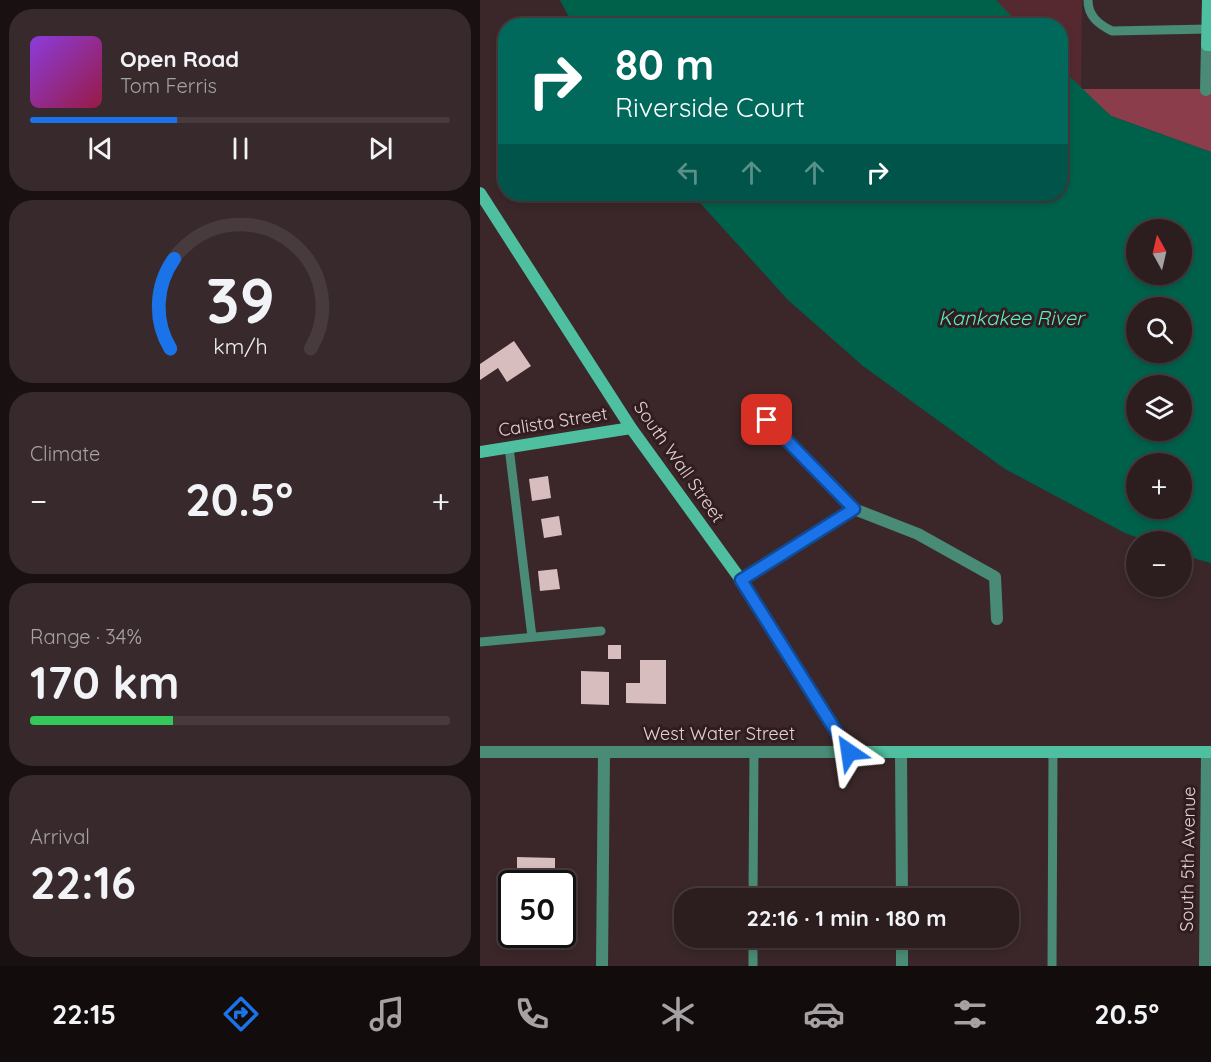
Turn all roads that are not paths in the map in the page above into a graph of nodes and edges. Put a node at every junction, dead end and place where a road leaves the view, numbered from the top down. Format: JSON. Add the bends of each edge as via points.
{"nodes":[{"id":1,"x":1088,"y":0,"type":"edge"},
{"id":2,"x":1208,"y":0,"type":"edge"},
{"id":3,"x":1208,"y":29,"type":"junction"},
{"id":4,"x":1209,"y":45,"type":"edge"},
{"id":5,"x":1206,"y":90,"type":"dead end"},
{"id":6,"x":480,"y":193,"type":"edge"},
{"id":7,"x":767,"y":420,"type":"dead end"},
{"id":8,"x":631,"y":428,"type":"junction"},
{"id":9,"x":509,"y":447,"type":"junction"},
{"id":10,"x":480,"y":452,"type":"edge"},
{"id":11,"x":854,"y":509,"type":"junction"},
{"id":12,"x":741,"y":580,"type":"junction"},
{"id":13,"x":997,"y":619,"type":"dead end"},
{"id":14,"x":601,"y":631,"type":"dead end"},
{"id":15,"x":532,"y":637,"type":"junction"},
{"id":16,"x":480,"y":642,"type":"edge"},
{"id":17,"x":480,"y":752,"type":"edge"},
{"id":18,"x":604,"y":752,"type":"junction"},
{"id":19,"x":754,"y":752,"type":"junction"},
{"id":20,"x":849,"y":752,"type":"junction"},
{"id":21,"x":901,"y":752,"type":"junction"},
{"id":22,"x":1053,"y":752,"type":"junction"},
{"id":23,"x":1209,"y":752,"type":"edge"},
{"id":24,"x":753,"y":888,"type":"edge"},
{"id":25,"x":902,"y":888,"type":"edge"},
{"id":26,"x":753,"y":948,"type":"edge"},
{"id":27,"x":902,"y":948,"type":"edge"},
{"id":28,"x":602,"y":966,"type":"edge"},
{"id":29,"x":753,"y":966,"type":"edge"},
{"id":30,"x":902,"y":966,"type":"edge"},
{"id":31,"x":1052,"y":966,"type":"edge"},
{"id":32,"x":1205,"y":966,"type":"edge"}],
"edges":[{"from":1,"to":3,"type":"lane","via":[[1088,10],[1099,25],[1112,31]]},
{"from":2,"to":3,"type":"main road"},
{"from":3,"to":4,"type":"main road"},
{"from":4,"to":5,"type":"street"},
{"from":6,"to":8,"type":"main road","name":"South Wall Street"},
{"from":7,"to":11,"type":"street"},
{"from":8,"to":9,"type":"main road","name":"Calista Street"},
{"from":8,"to":12,"type":"main road","name":"South Wall Street"},
{"from":9,"to":10,"type":"main road","name":"Calista Street"},
{"from":9,"to":15,"type":"lane"},
{"from":11,"to":12,"type":"street"},
{"from":11,"to":13,"type":"street","via":[[918,534],[995,577]]},
{"from":12,"to":20,"type":"main road","name":"South Wall Street"},
{"from":14,"to":15,"type":"lane"},
{"from":15,"to":16,"type":"lane"},
{"from":17,"to":18,"type":"street","name":"West Water Street"},
{"from":18,"to":19,"type":"street","name":"West Water Street"},
{"from":18,"to":28,"type":"street"},
{"from":19,"to":20,"type":"street","name":"West Water Street"},
{"from":19,"to":24,"type":"lane"},
{"from":20,"to":21,"type":"main road","name":"West Water Street"},
{"from":21,"to":22,"type":"main road","name":"West Water Street"},
{"from":21,"to":25,"type":"street"},
{"from":22,"to":23,"type":"main road","name":"West Water Street"},
{"from":22,"to":31,"type":"lane"},
{"from":23,"to":32,"type":"street","name":"South 5th Avenue"},
{"from":26,"to":29,"type":"lane"},
{"from":27,"to":30,"type":"street"}]}
